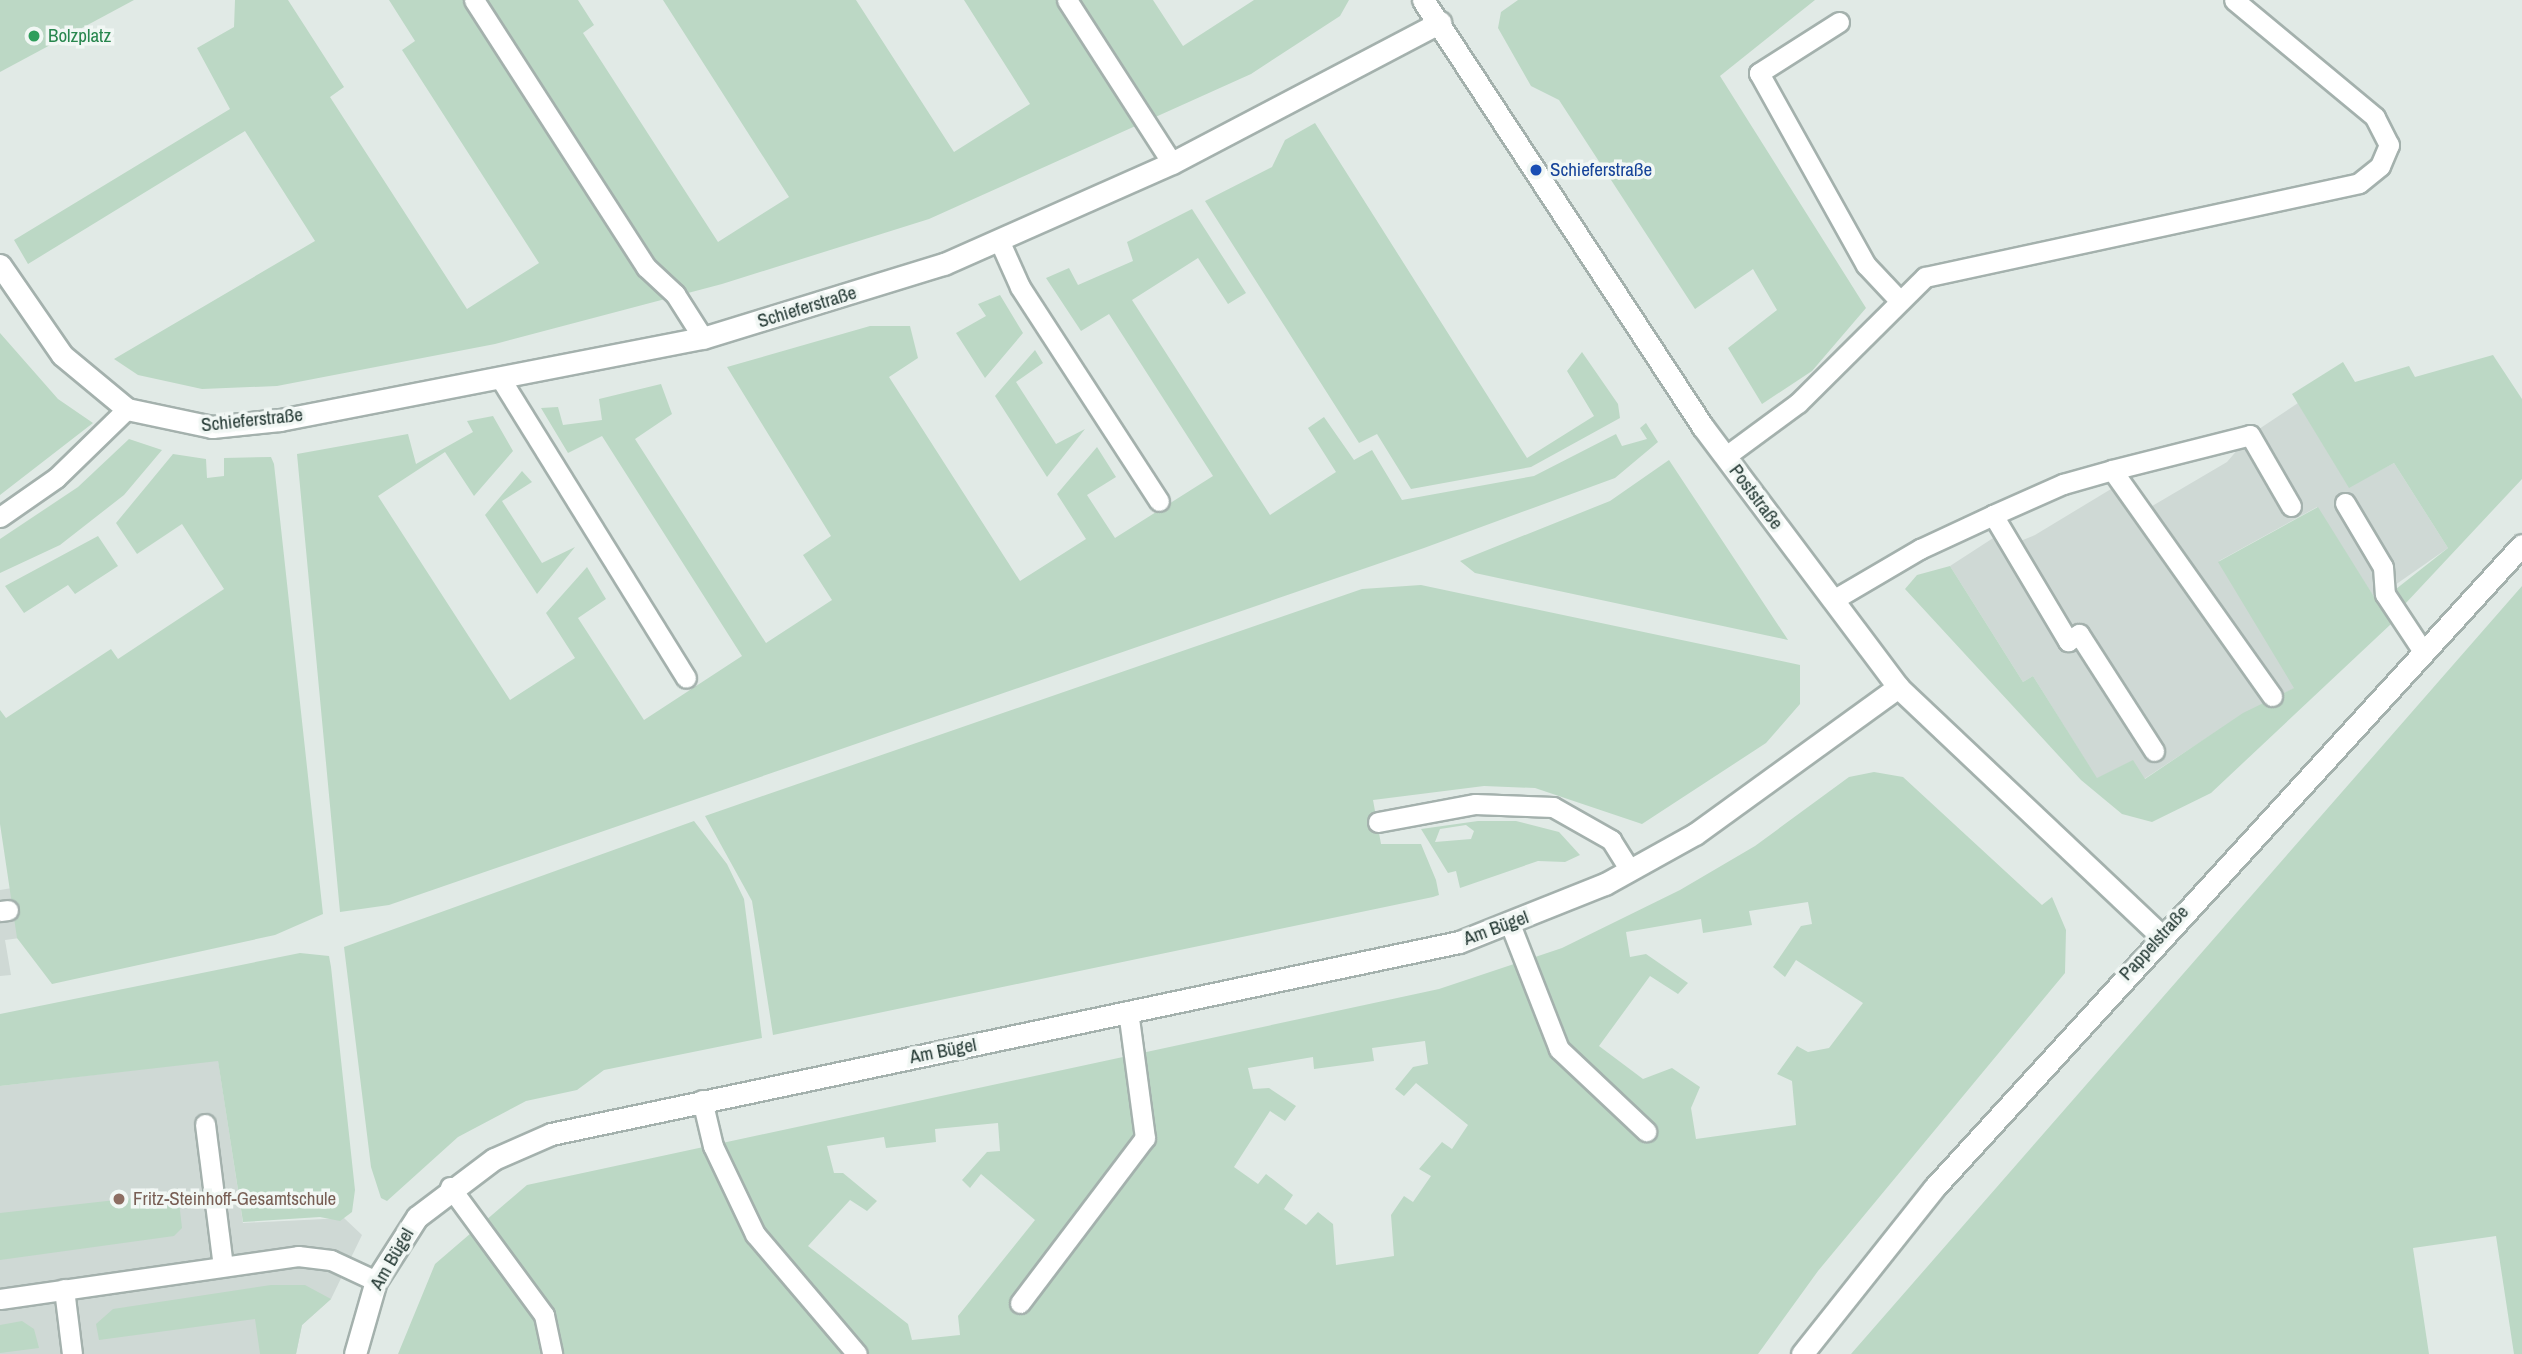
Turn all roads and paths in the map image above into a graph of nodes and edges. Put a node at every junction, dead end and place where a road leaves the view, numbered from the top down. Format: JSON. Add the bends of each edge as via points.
{"nodes":[{"id":1,"x":474,"y":0,"type":"edge"},
{"id":2,"x":1067,"y":0,"type":"edge"},
{"id":3,"x":1423,"y":0,"type":"edge"},
{"id":4,"x":2234,"y":0,"type":"edge"},
{"id":5,"x":1440,"y":22,"type":"junction"},
{"id":6,"x":1839,"y":22,"type":"dead end"},
{"id":7,"x":1172,"y":163,"type":"junction"},
{"id":8,"x":999,"y":240,"type":"junction"},
{"id":9,"x":0,"y":265,"type":"edge"},
{"id":10,"x":1898,"y":299,"type":"junction"},
{"id":11,"x":703,"y":338,"type":"junction"},
{"id":12,"x":502,"y":381,"type":"junction"},
{"id":13,"x":127,"y":409,"type":"junction"},
{"id":14,"x":1726,"y":456,"type":"junction"},
{"id":15,"x":2112,"y":470,"type":"junction"},
{"id":16,"x":1159,"y":502,"type":"dead end"},
{"id":17,"x":2345,"y":503,"type":"dead end"},
{"id":18,"x":2291,"y":506,"type":"dead end"},
{"id":19,"x":1993,"y":516,"type":"junction"},
{"id":20,"x":0,"y":517,"type":"edge"},
{"id":21,"x":2522,"y":545,"type":"edge"},
{"id":22,"x":1833,"y":600,"type":"junction"},
{"id":23,"x":2424,"y":653,"type":"junction"},
{"id":24,"x":686,"y":678,"type":"dead end"},
{"id":25,"x":1898,"y":687,"type":"junction"},
{"id":26,"x":2272,"y":696,"type":"dead end"},
{"id":27,"x":2154,"y":751,"type":"dead end"},
{"id":28,"x":1378,"y":822,"type":"dead end"},
{"id":29,"x":1630,"y":871,"type":"junction"},
{"id":30,"x":1510,"y":924,"type":"junction"},
{"id":31,"x":2160,"y":936,"type":"junction"},
{"id":32,"x":1128,"y":1011,"type":"junction"},
{"id":33,"x":702,"y":1100,"type":"junction"},
{"id":34,"x":205,"y":1124,"type":"dead end"},
{"id":35,"x":1646,"y":1131,"type":"dead end"},
{"id":36,"x":450,"y":1186,"type":"junction"},
{"id":37,"x":223,"y":1266,"type":"junction"},
{"id":38,"x":376,"y":1281,"type":"junction"},
{"id":39,"x":64,"y":1289,"type":"junction"},
{"id":40,"x":0,"y":1299,"type":"edge"},
{"id":41,"x":1020,"y":1303,"type":"dead end"},
{"id":42,"x":72,"y":1354,"type":"edge"},
{"id":43,"x":355,"y":1354,"type":"edge"},
{"id":44,"x":552,"y":1354,"type":"edge"},
{"id":45,"x":856,"y":1354,"type":"edge"},
{"id":46,"x":1802,"y":1354,"type":"edge"}],
"edges":[{"from":1,"to":11,"type":"lane","via":[[646,267],[675,295]]},
{"from":2,"to":7,"type":"lane"},
{"from":3,"to":5,"type":"street","name":"Poststraße"},
{"from":4,"to":10,"type":"lane","via":[[2375,117],[2389,145],[2380,166],[2359,183],[1925,277]]},
{"from":5,"to":7,"type":"street","name":"Schieferstraße"},
{"from":5,"to":14,"type":"street","name":"Poststraße"},
{"from":6,"to":10,"type":"lane","via":[[1759,73],[1866,265]]},
{"from":7,"to":8,"type":"street","name":"Schieferstraße"},
{"from":8,"to":11,"type":"street","name":"Schieferstraße","via":[[944,264]]},
{"from":8,"to":16,"type":"lane","via":[[1020,287]]},
{"from":9,"to":13,"type":"street","name":"Schieferstraße","via":[[62,355]]},
{"from":10,"to":14,"type":"lane","via":[[1798,403]]},
{"from":11,"to":12,"type":"street","name":"Schieferstraße"},
{"from":12,"to":13,"type":"street","name":"Schieferstraße","via":[[212,428]]},
{"from":12,"to":24,"type":"lane"},
{"from":13,"to":20,"type":"lane","via":[[56,478]]},
{"from":14,"to":22,"type":"street","name":"Poststraße"},
{"from":15,"to":18,"type":"lane","via":[[2250,435]]},
{"from":15,"to":19,"type":"lane"},
{"from":15,"to":26,"type":"lane"},
{"from":17,"to":23,"type":"lane","via":[[2383,567],[2385,594]]},
{"from":19,"to":22,"type":"lane","via":[[1920,548]]},
{"from":19,"to":27,"type":"lane","via":[[2068,641],[2079,634]]},
{"from":21,"to":23,"type":"street","name":"Pappelstraße"},
{"from":22,"to":25,"type":"street","name":"Poststraße"},
{"from":23,"to":31,"type":"street","name":"Pappelstraße"},
{"from":25,"to":29,"type":"street","name":"Am Bügel","via":[[1727,814]]},
{"from":25,"to":31,"type":"street","name":"Poststraße"},
{"from":28,"to":29,"type":"lane","via":[[1475,804],[1553,807],[1611,840]]},
{"from":29,"to":30,"type":"street","name":"Am Bügel"},
{"from":30,"to":32,"type":"street","name":"Am Bügel","via":[[1459,942]]},
{"from":30,"to":35,"type":"lane","via":[[1559,1049]]},
{"from":31,"to":46,"type":"street","name":"Pappelstraße","via":[[1934,1188]]},
{"from":32,"to":33,"type":"street","name":"Am Bügel"},
{"from":32,"to":41,"type":"lane","via":[[1145,1138]]},
{"from":33,"to":36,"type":"street","name":"Am Bügel","via":[[551,1134]]},
{"from":33,"to":45,"type":"lane","via":[[713,1146],[755,1234]]},
{"from":34,"to":37,"type":"lane"},
{"from":36,"to":38,"type":"street","name":"Am Bügel","via":[[399,1241]]},
{"from":36,"to":44,"type":"lane","via":[[544,1315]]},
{"from":37,"to":38,"type":"lane","via":[[316,1257]]},
{"from":37,"to":39,"type":"lane"},
{"from":38,"to":43,"type":"street","name":"Am Bügel"},
{"from":39,"to":40,"type":"lane"},
{"from":39,"to":42,"type":"lane"}]}
